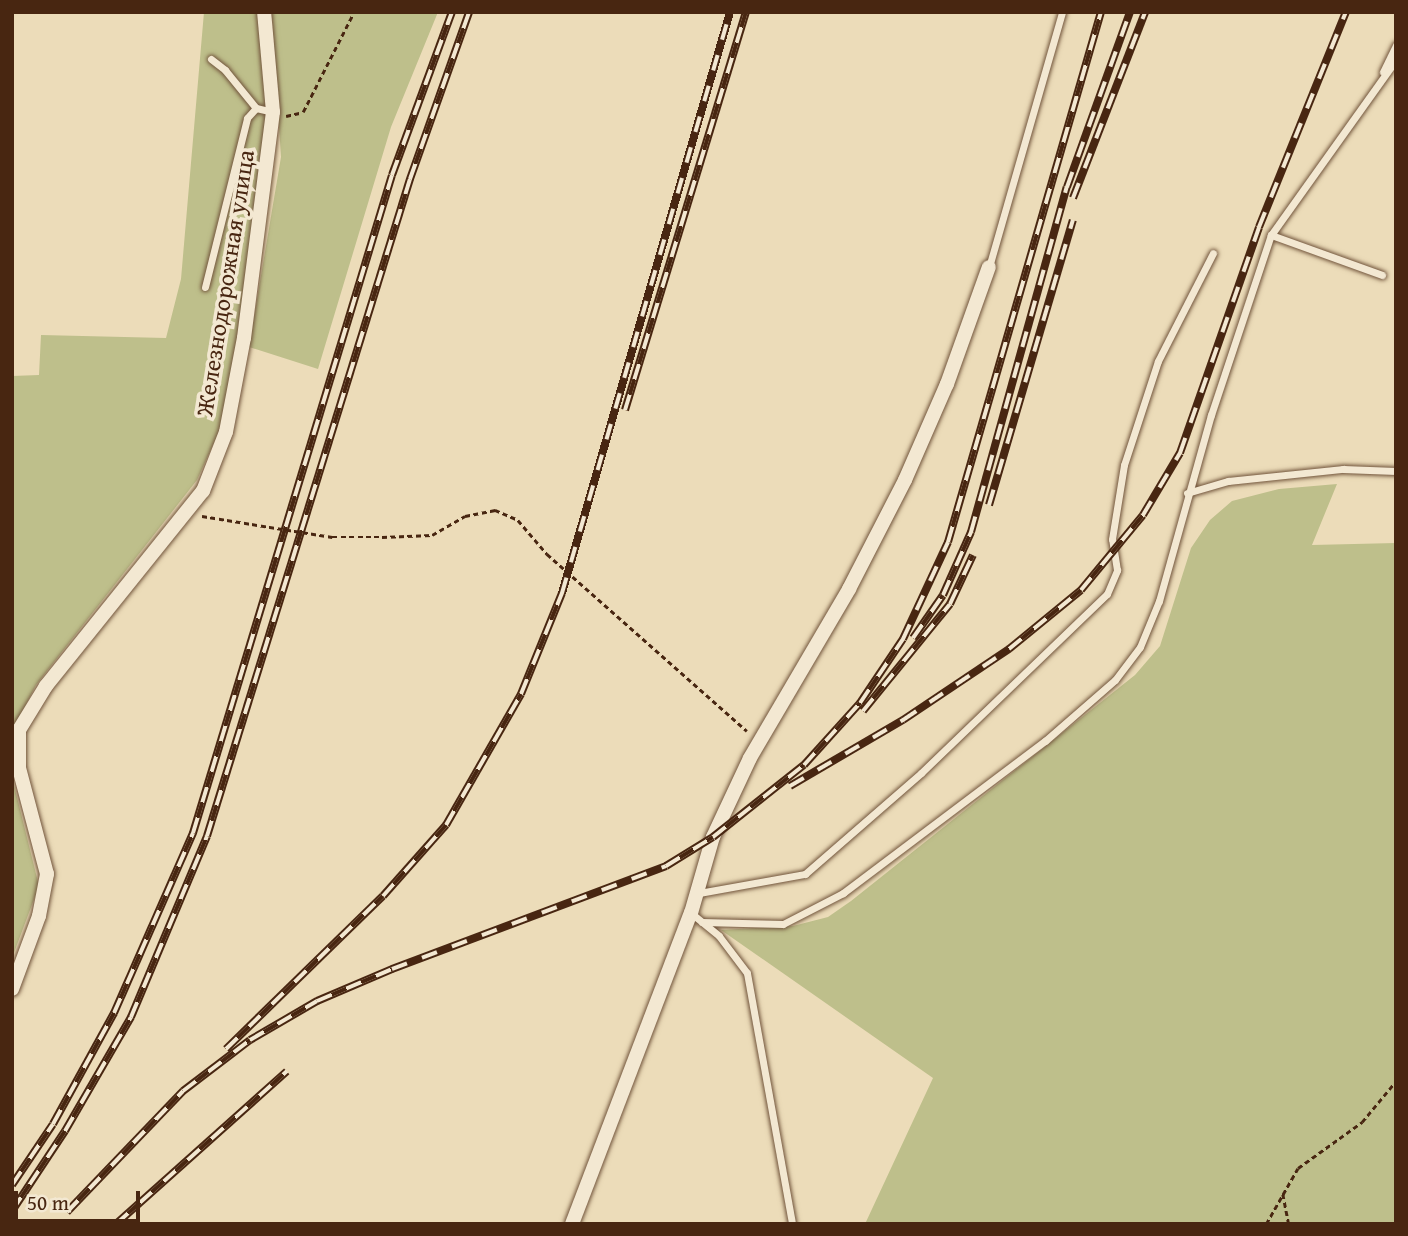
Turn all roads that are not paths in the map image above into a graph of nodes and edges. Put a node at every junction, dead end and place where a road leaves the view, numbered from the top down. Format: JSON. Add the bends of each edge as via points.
{"nodes":[{"id":1,"x":264,"y":12,"type":"edge"},
{"id":2,"x":1062,"y":12,"type":"edge"},
{"id":3,"x":1396,"y":45,"type":"edge"},
{"id":4,"x":211,"y":60,"type":"dead end"},
{"id":5,"x":1396,"y":60,"type":"edge"},
{"id":6,"x":1374,"y":88,"type":"junction"},
{"id":7,"x":256,"y":108,"type":"junction"},
{"id":8,"x":273,"y":112,"type":"junction"},
{"id":9,"x":1271,"y":235,"type":"junction"},
{"id":10,"x":1213,"y":253,"type":"dead end"},
{"id":11,"x":989,"y":267,"type":"joint"},
{"id":12,"x":1382,"y":275,"type":"dead end"},
{"id":13,"x":205,"y":287,"type":"dead end"},
{"id":14,"x":1396,"y":471,"type":"edge"},
{"id":15,"x":1187,"y":493,"type":"junction"},
{"id":16,"x":699,"y":893,"type":"junction"},
{"id":17,"x":697,"y":917,"type":"junction"},
{"id":18,"x":12,"y":989,"type":"edge"},
{"id":19,"x":572,"y":1224,"type":"edge"},
{"id":20,"x":792,"y":1224,"type":"edge"}],
"edges":[{"from":1,"to":8,"type":"street","name":"Железнодорожная улица"},
{"from":2,"to":11,"type":"lane"},
{"from":3,"to":6,"type":"lane"},
{"from":4,"to":7,"type":"lane"},
{"from":5,"to":6,"type":"lane"},
{"from":6,"to":9,"type":"lane"},
{"from":7,"to":8,"type":"lane"},
{"from":7,"to":13,"type":"lane","via":[[247,118]]},
{"from":8,"to":18,"type":"street","name":"Железнодорожная улица","via":[[244,338],[226,432],[203,491],[46,687],[19,730],[19,768],[47,874],[39,916]]},
{"from":9,"to":12,"type":"lane"},
{"from":9,"to":15,"type":"lane"},
{"from":10,"to":16,"type":"lane","via":[[1158,361],[1124,465],[1112,539],[1117,570],[1107,594],[920,773],[806,874]]},
{"from":11,"to":16,"type":"street","via":[[947,384],[905,480],[760,742],[713,837]]},
{"from":14,"to":15,"type":"lane","via":[[1343,469],[1228,481]]},
{"from":15,"to":17,"type":"lane","via":[[1159,601],[1140,647],[1115,680],[1045,741],[834,898],[783,925]]},
{"from":16,"to":17,"type":"street"},
{"from":17,"to":19,"type":"street"},
{"from":17,"to":20,"type":"lane","via":[[719,936],[747,973]]}]}
